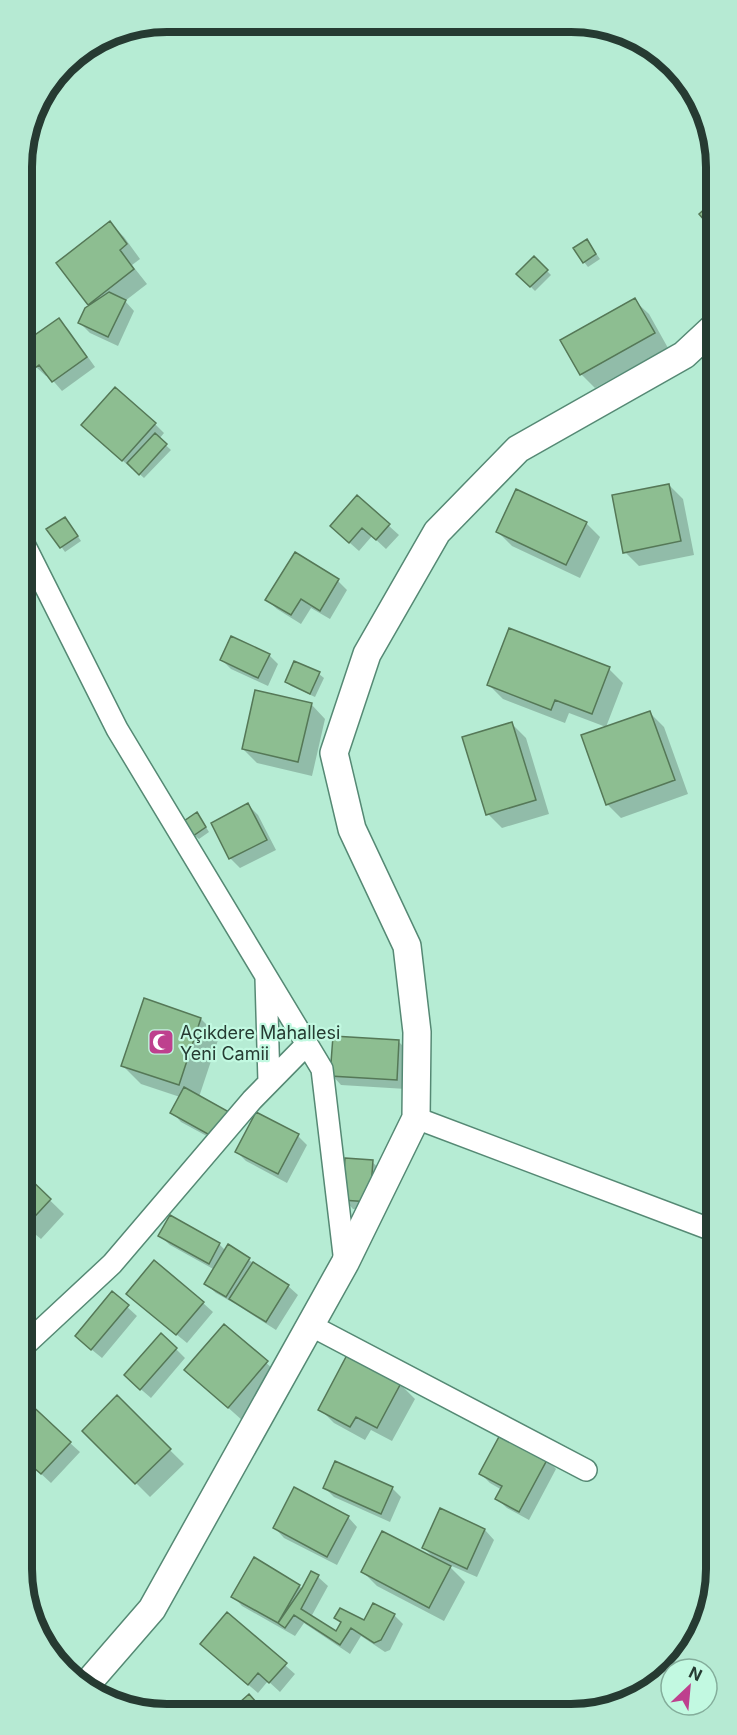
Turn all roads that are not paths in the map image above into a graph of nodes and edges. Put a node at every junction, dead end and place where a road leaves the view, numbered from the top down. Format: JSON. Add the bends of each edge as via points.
{"nodes":[{"id":1,"x":706,"y":335,"type":"edge"},
{"id":2,"x":32,"y":562,"type":"edge"},
{"id":3,"x":266,"y":976,"type":"junction"},
{"id":4,"x":307,"y":1044,"type":"junction"},
{"id":5,"x":269,"y":1082,"type":"junction"},
{"id":6,"x":416,"y":1119,"type":"junction"},
{"id":7,"x":705,"y":1227,"type":"edge"},
{"id":8,"x":345,"y":1263,"type":"junction"},
{"id":9,"x":310,"y":1325,"type":"junction"},
{"id":10,"x":32,"y":1338,"type":"edge"},
{"id":11,"x":586,"y":1470,"type":"dead end"},
{"id":12,"x":91,"y":1680,"type":"edge"}],
"edges":[{"from":1,"to":6,"type":"street","via":[[684,356],[518,449],[437,532],[367,654],[334,753],[352,829],[407,946],[417,1032]]},
{"from":2,"to":3,"type":"street","via":[[117,729]]},
{"from":3,"to":4,"type":"street"},
{"from":3,"to":5,"type":"street"},
{"from":4,"to":5,"type":"street"},
{"from":4,"to":8,"type":"street","via":[[322,1069]]},
{"from":5,"to":10,"type":"street","via":[[112,1264]]},
{"from":6,"to":7,"type":"street"},
{"from":6,"to":8,"type":"street"},
{"from":8,"to":9,"type":"street"},
{"from":9,"to":11,"type":"street"},
{"from":9,"to":12,"type":"street","via":[[152,1609]]}]}
